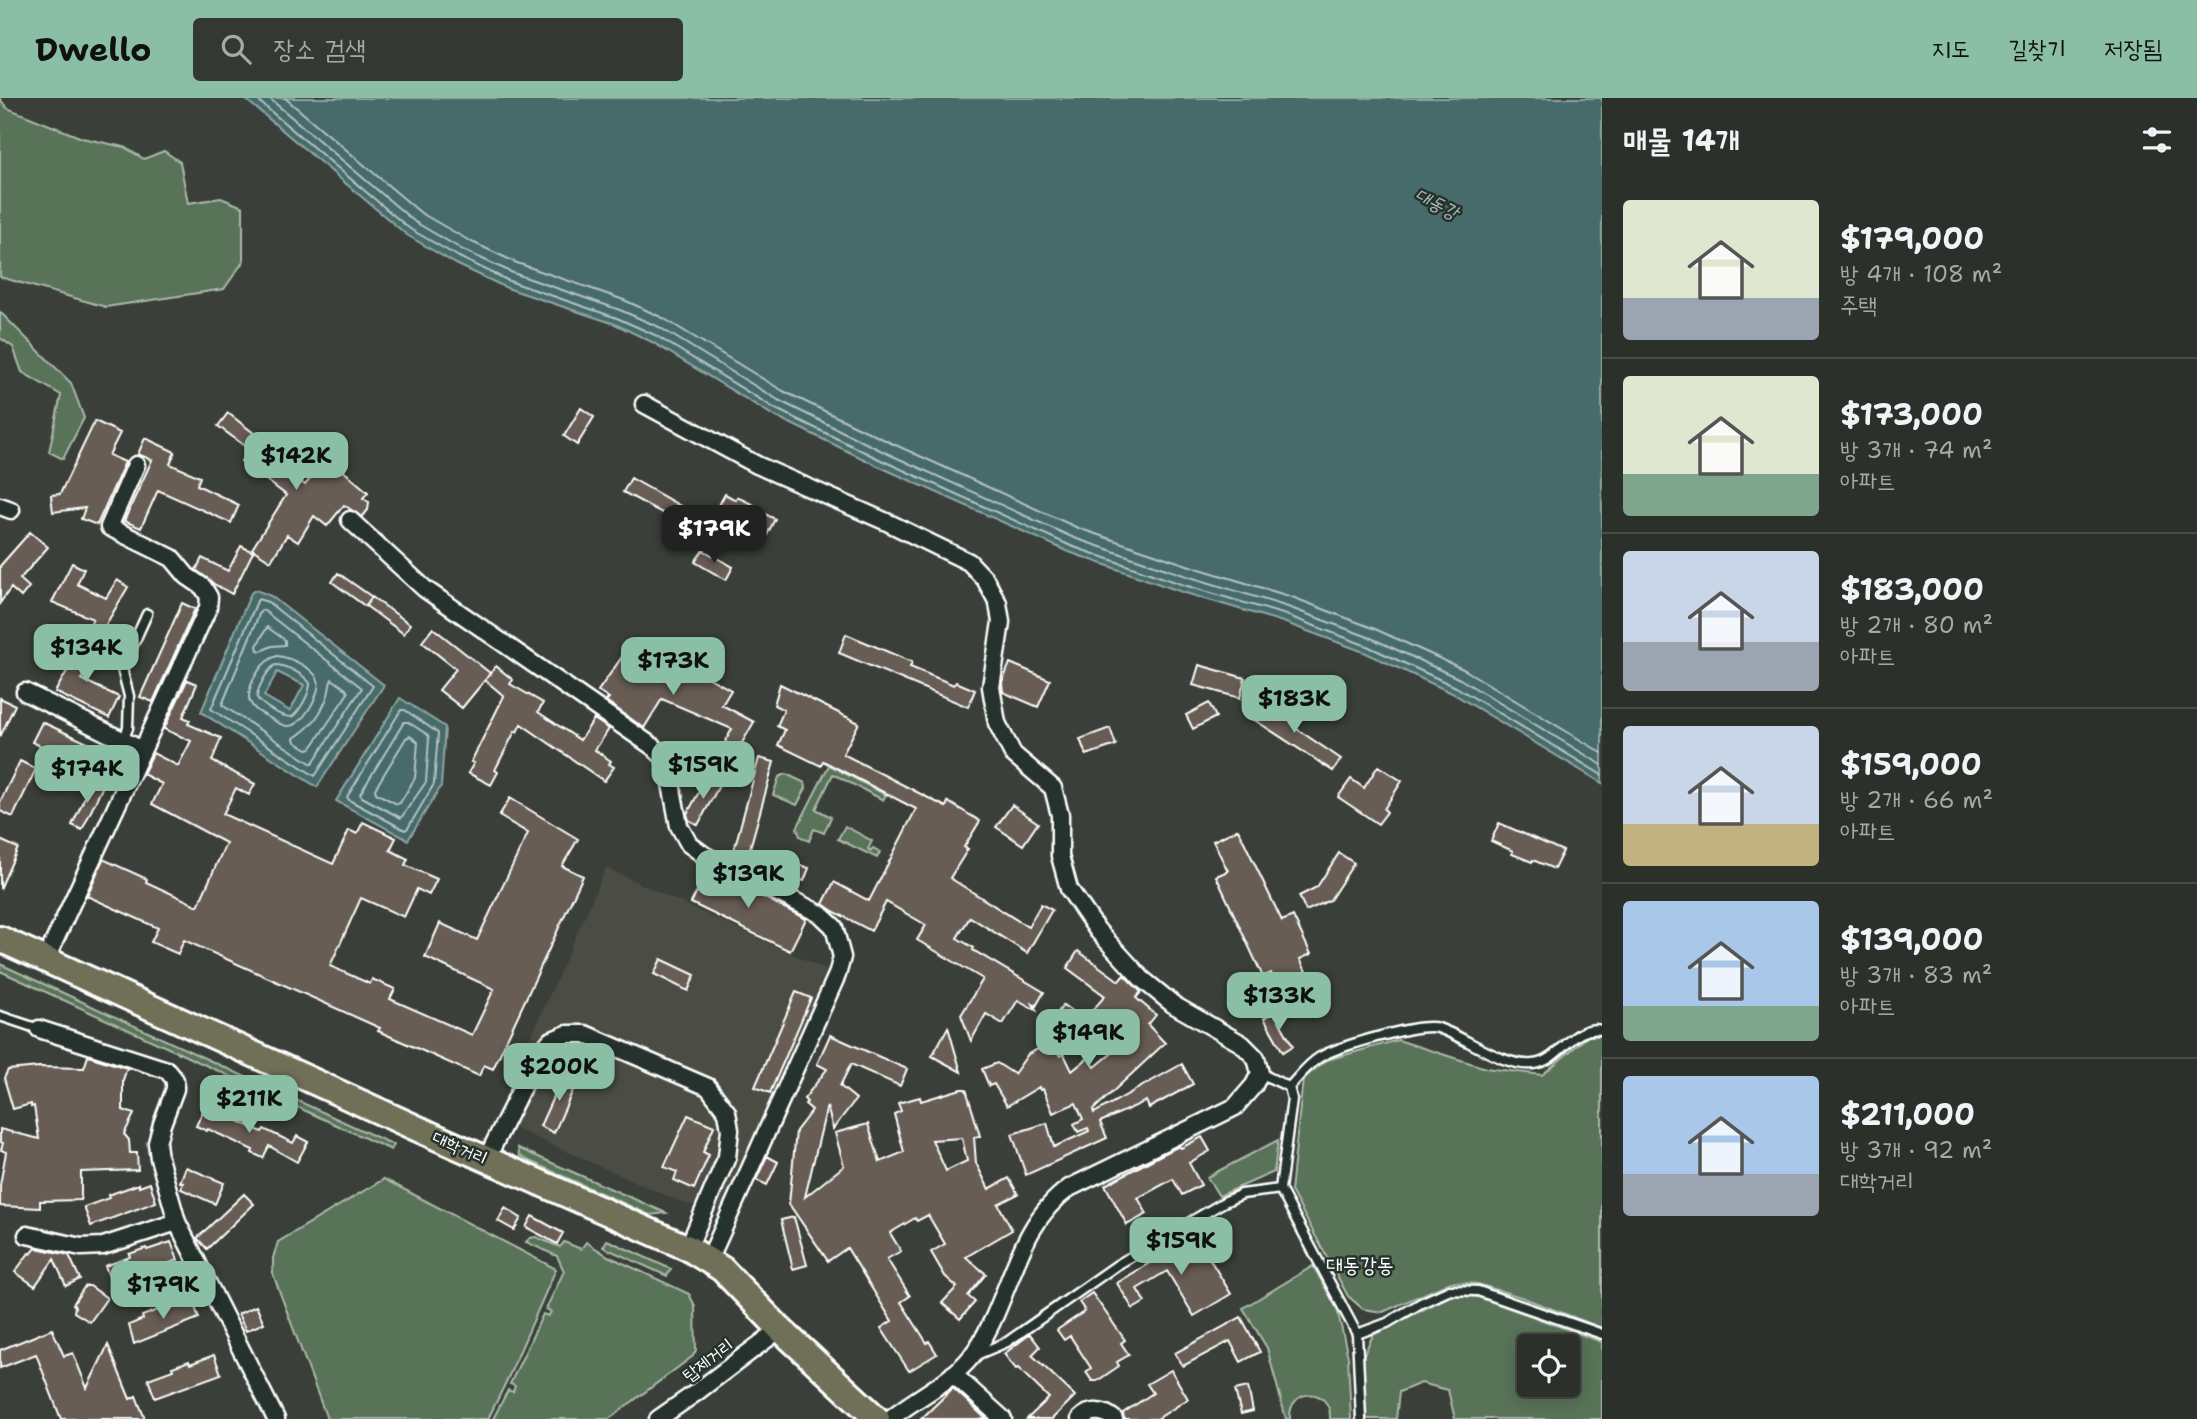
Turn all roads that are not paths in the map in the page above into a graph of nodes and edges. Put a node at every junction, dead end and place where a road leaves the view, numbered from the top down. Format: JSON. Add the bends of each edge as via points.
{"nodes":[{"id":1,"x":644,"y":404,"type":"dead end"},
{"id":2,"x":136,"y":465,"type":"dead end"},
{"id":3,"x":350,"y":520,"type":"dead end"},
{"id":4,"x":147,"y":614,"type":"dead end"},
{"id":5,"x":25,"y":692,"type":"dead end"},
{"id":6,"x":123,"y":741,"type":"junction"},
{"id":7,"x":142,"y":750,"type":"junction"},
{"id":8,"x":0,"y":939,"type":"edge"},
{"id":9,"x":46,"y":959,"type":"junction"},
{"id":10,"x":0,"y":1016,"type":"edge"},
{"id":11,"x":39,"y":1029,"type":"joint"},
{"id":12,"x":1602,"y":1030,"type":"edge"},
{"id":13,"x":1261,"y":1073,"type":"junction"},
{"id":14,"x":1289,"y":1087,"type":"junction"},
{"id":15,"x":486,"y":1160,"type":"junction"},
{"id":16,"x":1280,"y":1189,"type":"junction"},
{"id":17,"x":177,"y":1222,"type":"junction"},
{"id":18,"x":27,"y":1235,"type":"dead end"},
{"id":19,"x":698,"y":1254,"type":"junction"},
{"id":20,"x":780,"y":1329,"type":"junction"},
{"id":21,"x":1357,"y":1334,"type":"junction"},
{"id":22,"x":1602,"y":1334,"type":"edge"},
{"id":23,"x":970,"y":1357,"type":"junction"},
{"id":24,"x":953,"y":1374,"type":"junction"},
{"id":25,"x":276,"y":1419,"type":"edge"},
{"id":26,"x":657,"y":1419,"type":"edge"},
{"id":27,"x":877,"y":1419,"type":"edge"},
{"id":28,"x":890,"y":1419,"type":"edge"},
{"id":29,"x":1003,"y":1419,"type":"edge"},
{"id":30,"x":1080,"y":1419,"type":"edge"},
{"id":31,"x":1114,"y":1419,"type":"edge"},
{"id":32,"x":1361,"y":1419,"type":"edge"}],
"edges":[{"from":1,"to":13,"type":"street","via":[[757,466],[969,562],[985,579],[998,603],[1000,622],[991,687],[997,723],[1013,754],[1053,788],[1060,815],[1060,856],[1069,889],[1098,931],[1142,979],[1174,1005],[1242,1044],[1256,1058]]},
{"from":2,"to":7,"type":"street","via":[[109,527],[172,558],[209,597]]},
{"from":3,"to":19,"type":"street","via":[[425,589],[664,757],[678,827],[689,844],[820,914],[834,927],[842,957],[837,975]]},
{"from":4,"to":6,"type":"lane","via":[[122,669],[129,695]]},
{"from":5,"to":6,"type":"street"},
{"from":6,"to":7,"type":"street"},
{"from":7,"to":9,"type":"street"},
{"from":8,"to":9,"type":"main road","name":"대학거리"},
{"from":9,"to":15,"type":"main road","name":"대학거리"},
{"from":10,"to":11,"type":"lane"},
{"from":11,"to":17,"type":"street","via":[[167,1070],[175,1080],[157,1143]]},
{"from":12,"to":14,"type":"lane","via":[[1577,1034],[1552,1056],[1533,1064],[1510,1061],[1435,1027],[1410,1030],[1344,1046],[1318,1058]]},
{"from":13,"to":14,"type":"lane"},
{"from":13,"to":23,"type":"street","via":[[1235,1107],[1056,1198],[1027,1238],[989,1326]]},
{"from":14,"to":16,"type":"lane","via":[[1292,1099]]},
{"from":15,"to":19,"type":"main road","name":"대학거리"},
{"from":15,"to":19,"type":"street","via":[[537,1056],[550,1041],[567,1034],[584,1034],[708,1087],[727,1112],[730,1130],[727,1157]]},
{"from":16,"to":21,"type":"lane"},
{"from":16,"to":23,"type":"lane","via":[[1242,1194],[1224,1202],[1116,1265],[1007,1342]]},
{"from":17,"to":18,"type":"street","via":[[103,1246],[81,1247]]},
{"from":17,"to":25,"type":"street"},
{"from":19,"to":20,"type":"main road","name":"대학거리","via":[[722,1269]]},
{"from":20,"to":26,"type":"street","name":"탑제거리"},
{"from":20,"to":27,"type":"main road","name":"대학거리"},
{"from":21,"to":22,"type":"lane","via":[[1450,1290],[1478,1292]]},
{"from":21,"to":32,"type":"lane"},
{"from":23,"to":24,"type":"street"},
{"from":24,"to":28,"type":"street"},
{"from":24,"to":29,"type":"street"},
{"from":30,"to":31,"type":"street","via":[[1096,1411]]}]}
